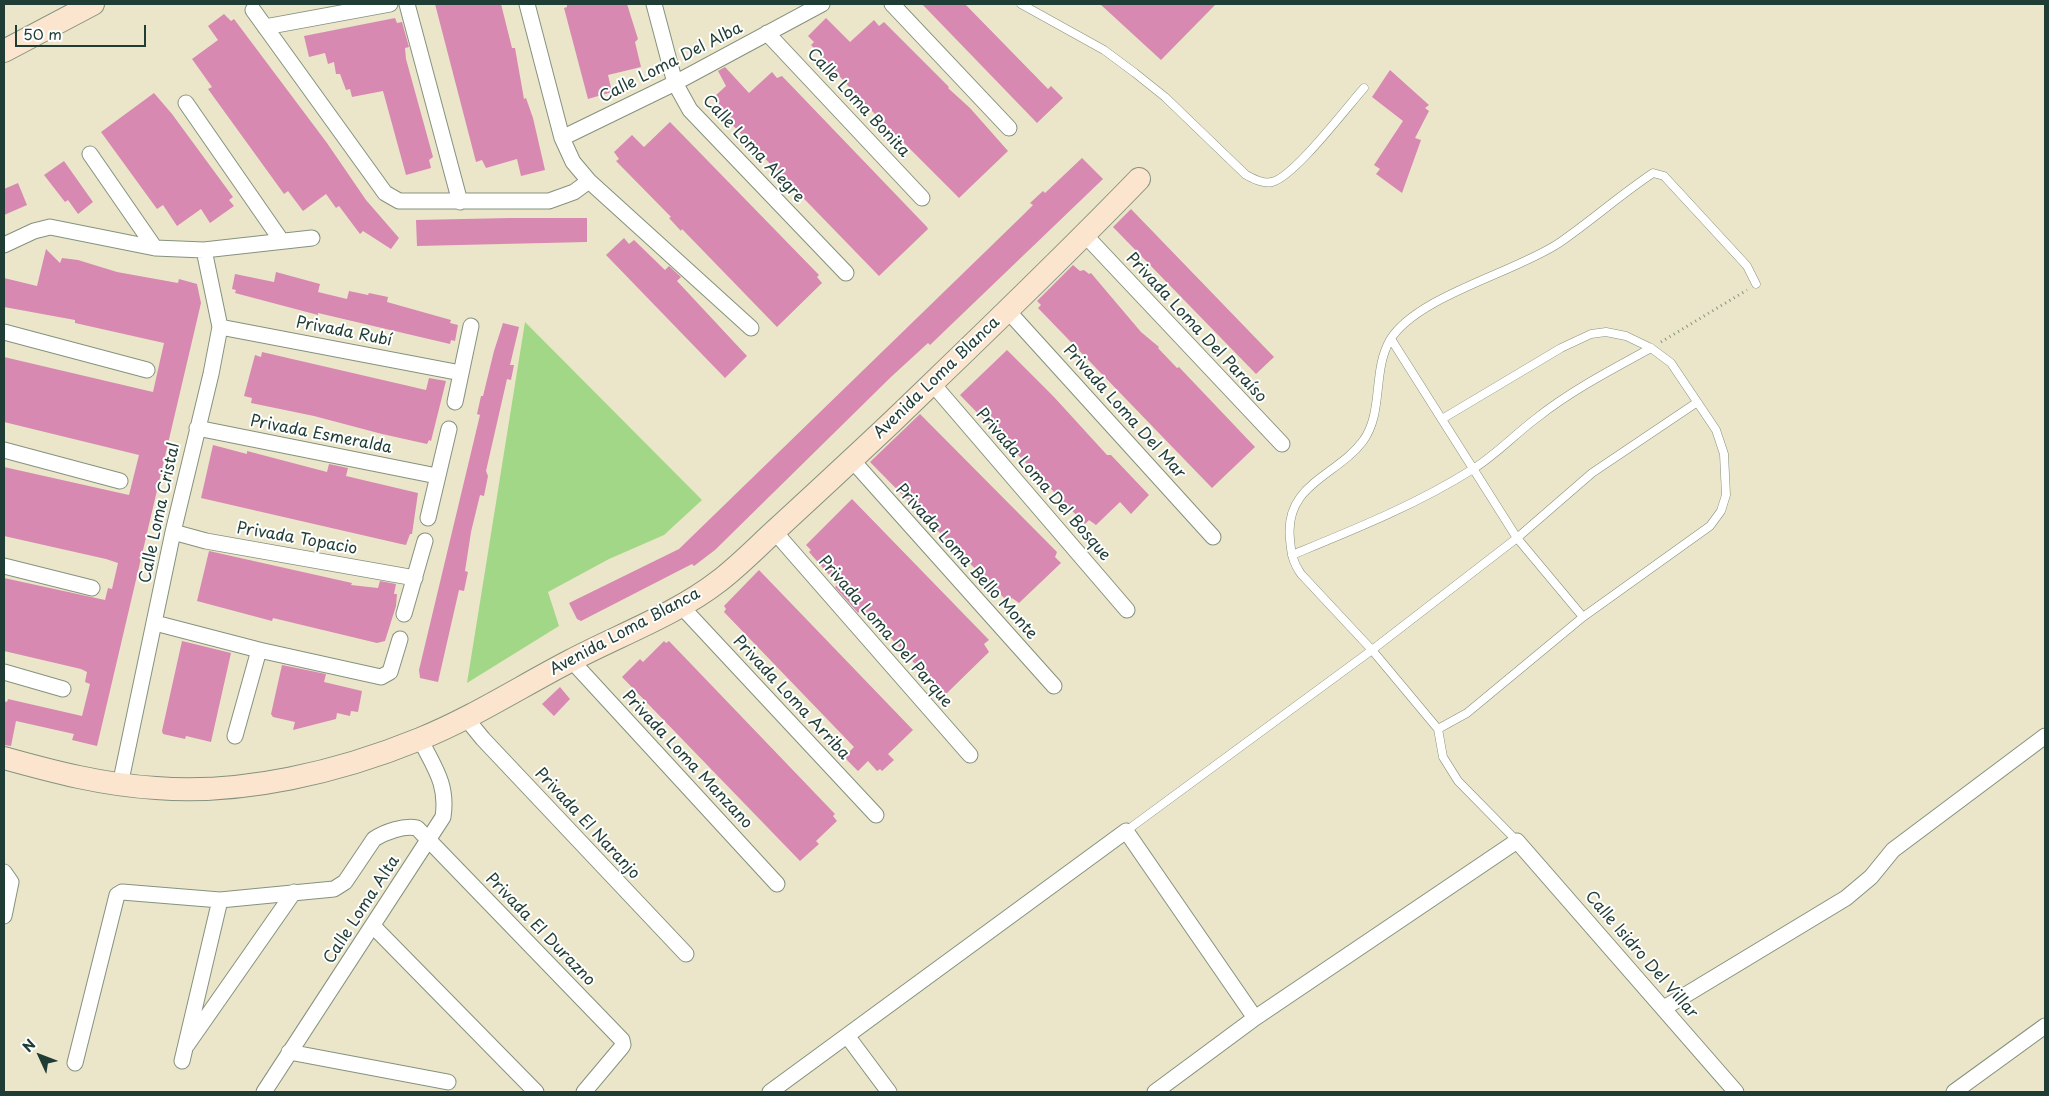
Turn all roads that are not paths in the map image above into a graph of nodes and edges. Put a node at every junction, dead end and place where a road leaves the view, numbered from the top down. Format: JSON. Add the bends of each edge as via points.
{"nodes":[{"id":1,"x":93,"y":4,"type":"edge"},
{"id":2,"x":390,"y":4,"type":"edge"},
{"id":3,"x":407,"y":4,"type":"edge"},
{"id":4,"x":527,"y":4,"type":"edge"},
{"id":5,"x":654,"y":4,"type":"edge"},
{"id":6,"x":822,"y":4,"type":"edge"},
{"id":7,"x":892,"y":4,"type":"edge"},
{"id":8,"x":1021,"y":4,"type":"edge"},
{"id":9,"x":254,"y":10,"type":"dead end"},
{"id":10,"x":265,"y":27,"type":"junction"},
{"id":11,"x":768,"y":33,"type":"junction"},
{"id":12,"x":4,"y":51,"type":"edge"},
{"id":13,"x":676,"y":83,"type":"junction"},
{"id":14,"x":1364,"y":88,"type":"dead end"},
{"id":15,"x":186,"y":103,"type":"dead end"},
{"id":16,"x":1009,"y":128,"type":"dead end"},
{"id":17,"x":562,"y":138,"type":"junction"},
{"id":18,"x":90,"y":154,"type":"dead end"},
{"id":19,"x":589,"y":180,"type":"junction"},
{"id":20,"x":1140,"y":180,"type":"dead end"},
{"id":21,"x":922,"y":198,"type":"dead end"},
{"id":22,"x":460,"y":202,"type":"junction"},
{"id":23,"x":1085,"y":235,"type":"junction"},
{"id":24,"x":312,"y":238,"type":"dead end"},
{"id":25,"x":281,"y":240,"type":"junction"},
{"id":26,"x":4,"y":245,"type":"edge"},
{"id":27,"x":155,"y":248,"type":"junction"},
{"id":28,"x":204,"y":250,"type":"junction"},
{"id":29,"x":846,"y":273,"type":"dead end"},
{"id":30,"x":1756,"y":284,"type":"road end"},
{"id":31,"x":1008,"y":311,"type":"junction"},
{"id":32,"x":471,"y":326,"type":"dead end"},
{"id":33,"x":220,"y":328,"type":"junction"},
{"id":34,"x":751,"y":328,"type":"dead end"},
{"id":35,"x":4,"y":332,"type":"edge"},
{"id":36,"x":1391,"y":339,"type":"junction"},
{"id":37,"x":1651,"y":348,"type":"junction"},
{"id":38,"x":147,"y":370,"type":"dead end"},
{"id":39,"x":461,"y":373,"type":"junction"},
{"id":40,"x":932,"y":383,"type":"junction"},
{"id":41,"x":455,"y":402,"type":"dead end"},
{"id":42,"x":1696,"y":403,"type":"junction"},
{"id":43,"x":1442,"y":418,"type":"junction"},
{"id":44,"x":197,"y":428,"type":"junction"},
{"id":45,"x":449,"y":429,"type":"dead end"},
{"id":46,"x":1282,"y":444,"type":"dead end"},
{"id":47,"x":4,"y":450,"type":"edge"},
{"id":48,"x":852,"y":460,"type":"junction"},
{"id":49,"x":1472,"y":470,"type":"junction"},
{"id":50,"x":438,"y":476,"type":"junction"},
{"id":51,"x":120,"y":481,"type":"dead end"},
{"id":52,"x":428,"y":518,"type":"dead end"},
{"id":53,"x":774,"y":531,"type":"junction"},
{"id":54,"x":173,"y":532,"type":"junction"},
{"id":55,"x":1214,"y":537,"type":"dead end"},
{"id":56,"x":1517,"y":538,"type":"junction"},
{"id":57,"x":425,"y":541,"type":"dead end"},
{"id":58,"x":1292,"y":555,"type":"junction"},
{"id":59,"x":4,"y":566,"type":"edge"},
{"id":60,"x":415,"y":578,"type":"junction"},
{"id":61,"x":92,"y":588,"type":"dead end"},
{"id":62,"x":681,"y":606,"type":"junction"},
{"id":63,"x":1127,"y":610,"type":"dead end"},
{"id":64,"x":404,"y":614,"type":"dead end"},
{"id":65,"x":1583,"y":617,"type":"junction"},
{"id":66,"x":155,"y":623,"type":"junction"},
{"id":67,"x":400,"y":639,"type":"dead end"},
{"id":68,"x":259,"y":650,"type":"junction"},
{"id":69,"x":1372,"y":650,"type":"junction"},
{"id":70,"x":571,"y":660,"type":"junction"},
{"id":71,"x":4,"y":672,"type":"edge"},
{"id":72,"x":1054,"y":686,"type":"dead end"},
{"id":73,"x":63,"y":689,"type":"dead end"},
{"id":74,"x":465,"y":717,"type":"junction"},
{"id":75,"x":1438,"y":729,"type":"junction"},
{"id":76,"x":235,"y":736,"type":"dead end"},
{"id":77,"x":2045,"y":736,"type":"edge"},
{"id":78,"x":420,"y":740,"type":"junction"},
{"id":79,"x":970,"y":755,"type":"dead end"},
{"id":80,"x":4,"y":758,"type":"edge"},
{"id":81,"x":120,"y":785,"type":"junction"},
{"id":82,"x":876,"y":814,"type":"dead end"},
{"id":83,"x":1126,"y":831,"type":"junction"},
{"id":84,"x":429,"y":841,"type":"junction"},
{"id":85,"x":1517,"y":841,"type":"junction"},
{"id":86,"x":4,"y":872,"type":"edge"},
{"id":87,"x":777,"y":884,"type":"dead end"},
{"id":88,"x":294,"y":892,"type":"junction"},
{"id":89,"x":220,"y":900,"type":"junction"},
{"id":90,"x":4,"y":916,"type":"edge"},
{"id":91,"x":373,"y":926,"type":"junction"},
{"id":92,"x":686,"y":954,"type":"dead end"},
{"id":93,"x":1664,"y":1008,"type":"junction"},
{"id":94,"x":1255,"y":1018,"type":"junction"},
{"id":95,"x":2045,"y":1026,"type":"edge"},
{"id":96,"x":848,"y":1037,"type":"junction"},
{"id":97,"x":187,"y":1045,"type":"junction"},
{"id":98,"x":289,"y":1052,"type":"junction"},
{"id":99,"x":182,"y":1061,"type":"dead end"},
{"id":100,"x":75,"y":1063,"type":"dead end"},
{"id":101,"x":448,"y":1082,"type":"dead end"},
{"id":102,"x":1725,"y":1086,"type":"edge"},
{"id":103,"x":264,"y":1092,"type":"edge"},
{"id":104,"x":536,"y":1092,"type":"edge"},
{"id":105,"x":584,"y":1092,"type":"edge"},
{"id":106,"x":770,"y":1092,"type":"edge"},
{"id":107,"x":889,"y":1092,"type":"edge"},
{"id":108,"x":1155,"y":1092,"type":"edge"},
{"id":109,"x":1736,"y":1092,"type":"edge"},
{"id":110,"x":1954,"y":1092,"type":"edge"}],
"edges":[{"from":1,"to":12,"type":"street"},
{"from":2,"to":10,"type":"street"},
{"from":3,"to":22,"type":"street"},
{"from":4,"to":17,"type":"street"},
{"from":5,"to":13,"type":"street","name":"Calle Loma Alegre"},
{"from":6,"to":11,"type":"street","name":"Calle Loma Del Alba"},
{"from":7,"to":16,"type":"street"},
{"from":8,"to":14,"type":"lane","via":[[1104,50],[1164,97],[1246,175],[1261,182],[1271,183],[1292,170]]},
{"from":9,"to":10,"type":"street"},
{"from":10,"to":22,"type":"street","via":[[385,193],[399,201]]},
{"from":11,"to":13,"type":"street","name":"Calle Loma Del Alba"},
{"from":11,"to":21,"type":"street","name":"Calle Loma Bonita"},
{"from":13,"to":17,"type":"street","name":"Calle Loma Del Alba"},
{"from":13,"to":29,"type":"street","name":"Calle Loma Alegre","via":[[690,110]]},
{"from":15,"to":25,"type":"street"},
{"from":17,"to":19,"type":"street","via":[[574,162]]},
{"from":18,"to":27,"type":"street"},
{"from":19,"to":22,"type":"street","via":[[574,192],[548,202]]},
{"from":19,"to":34,"type":"street"},
{"from":20,"to":23,"type":"street","name":"Avenida Loma Blanca"},
{"from":23,"to":31,"type":"street","name":"Avenida Loma Blanca"},
{"from":23,"to":46,"type":"street","name":"Privada Loma Del Paraíso"},
{"from":24,"to":25,"type":"street"},
{"from":25,"to":28,"type":"street"},
{"from":26,"to":27,"type":"street","via":[[50,227]]},
{"from":27,"to":28,"type":"street"},
{"from":28,"to":33,"type":"street","name":"Calle Loma Cristal"},
{"from":30,"to":36,"type":"lane","via":[[1747,266],[1664,176],[1653,174],[1559,243],[1519,266],[1435,303],[1403,325]]},
{"from":31,"to":40,"type":"street","name":"Avenida Loma Blanca"},
{"from":31,"to":55,"type":"street","name":"Privada Loma Del Mar"},
{"from":32,"to":39,"type":"street"},
{"from":33,"to":39,"type":"street","name":"Privada Rubí"},
{"from":33,"to":44,"type":"street","name":"Calle Loma Cristal","via":[[212,374]]},
{"from":35,"to":38,"type":"street"},
{"from":36,"to":43,"type":"lane"},
{"from":36,"to":58,"type":"lane","via":[[1384,355],[1372,424],[1354,452],[1321,476],[1299,500],[1291,518]]},
{"from":37,"to":42,"type":"lane","via":[[1671,363]]},
{"from":37,"to":43,"type":"lane","via":[[1615,333],[1591,334],[1561,348]]},
{"from":37,"to":49,"type":"lane","via":[[1538,416],[1497,453]]},
{"from":39,"to":41,"type":"street"},
{"from":40,"to":48,"type":"street","name":"Avenida Loma Blanca"},
{"from":40,"to":63,"type":"street","name":"Privada Loma Del Bosque"},
{"from":42,"to":56,"type":"lane","via":[[1592,473]]},
{"from":42,"to":65,"type":"lane","via":[[1716,430],[1724,454],[1726,495],[1721,511],[1698,536],[1680,545]]},
{"from":43,"to":49,"type":"lane"},
{"from":44,"to":50,"type":"street","name":"Privada Esmeralda"},
{"from":44,"to":54,"type":"street","name":"Calle Loma Cristal"},
{"from":45,"to":50,"type":"street"},
{"from":47,"to":51,"type":"street"},
{"from":48,"to":53,"type":"street","name":"Avenida Loma Blanca"},
{"from":48,"to":72,"type":"street","name":"Privada Loma Bello Monte"},
{"from":49,"to":56,"type":"lane"},
{"from":49,"to":58,"type":"lane","via":[[1374,521]]},
{"from":50,"to":52,"type":"street"},
{"from":53,"to":62,"type":"street","name":"Avenida Loma Blanca","via":[[719,581]]},
{"from":53,"to":79,"type":"street","name":"Privada Loma Del Parque"},
{"from":54,"to":60,"type":"street","name":"Privada Topacio","via":[[206,541]]},
{"from":54,"to":66,"type":"street","name":"Calle Loma Cristal"},
{"from":56,"to":65,"type":"lane"},
{"from":56,"to":69,"type":"lane"},
{"from":57,"to":60,"type":"street"},
{"from":58,"to":69,"type":"lane","via":[[1301,574]]},
{"from":59,"to":61,"type":"street"},
{"from":60,"to":64,"type":"street"},
{"from":62,"to":70,"type":"street","name":"Avenida Loma Blanca"},
{"from":62,"to":82,"type":"street","name":"Privada Loma Arriba"},
{"from":65,"to":75,"type":"lane","via":[[1467,714]]},
{"from":66,"to":68,"type":"street"},
{"from":66,"to":81,"type":"street","name":"Calle Loma Cristal"},
{"from":67,"to":68,"type":"street","via":[[390,672],[382,678]]},
{"from":68,"to":76,"type":"street"},
{"from":69,"to":75,"type":"lane"},
{"from":69,"to":83,"type":"lane"},
{"from":70,"to":74,"type":"street","name":"Avenida Loma Blanca"},
{"from":70,"to":87,"type":"street","name":"Privada Loma Manzano"},
{"from":71,"to":73,"type":"street"},
{"from":74,"to":78,"type":"street","name":"Avenida Loma Blanca"},
{"from":74,"to":92,"type":"street","name":"Privada El Naranjo","via":[[482,739]]},
{"from":75,"to":85,"type":"lane","via":[[1443,757],[1458,781]]},
{"from":77,"to":93,"type":"street","via":[[1893,850],[1871,877],[1846,898]]},
{"from":78,"to":81,"type":"street","name":"Avenida Loma Blanca","via":[[332,770],[256,784],[160,789]]},
{"from":78,"to":84,"type":"street","name":"Calle Loma Alta","via":[[442,782],[446,798],[443,817]]},
{"from":80,"to":81,"type":"street","name":"Avenida Loma Blanca","via":[[52,772]]},
{"from":83,"to":94,"type":"street"},
{"from":83,"to":96,"type":"street"},
{"from":84,"to":88,"type":"street","name":"Privada El Durazno","via":[[417,828],[409,826],[381,835],[374,839],[340,887]]},
{"from":84,"to":91,"type":"street","name":"Calle Loma Alta"},
{"from":84,"to":105,"type":"street","name":"Privada El Durazno","via":[[622,1040],[623,1045]]},
{"from":85,"to":93,"type":"street","name":"Calle Isidro Del Villar"},
{"from":85,"to":94,"type":"street"},
{"from":86,"to":90,"type":"street","via":[[11,882]]},
{"from":88,"to":89,"type":"street"},
{"from":88,"to":97,"type":"street"},
{"from":89,"to":97,"type":"street"},
{"from":89,"to":100,"type":"street","via":[[122,892],[117,895]]},
{"from":91,"to":98,"type":"street","name":"Calle Loma Alta"},
{"from":91,"to":104,"type":"street"},
{"from":93,"to":102,"type":"street","name":"Calle Isidro Del Villar"},
{"from":94,"to":108,"type":"street"},
{"from":95,"to":110,"type":"street"},
{"from":96,"to":106,"type":"street"},
{"from":96,"to":107,"type":"street"},
{"from":97,"to":99,"type":"street"},
{"from":98,"to":101,"type":"street"},
{"from":98,"to":103,"type":"street","name":"Calle Loma Alta"},
{"from":102,"to":109,"type":"street","name":"Calle Isidro Del Villar"}]}
